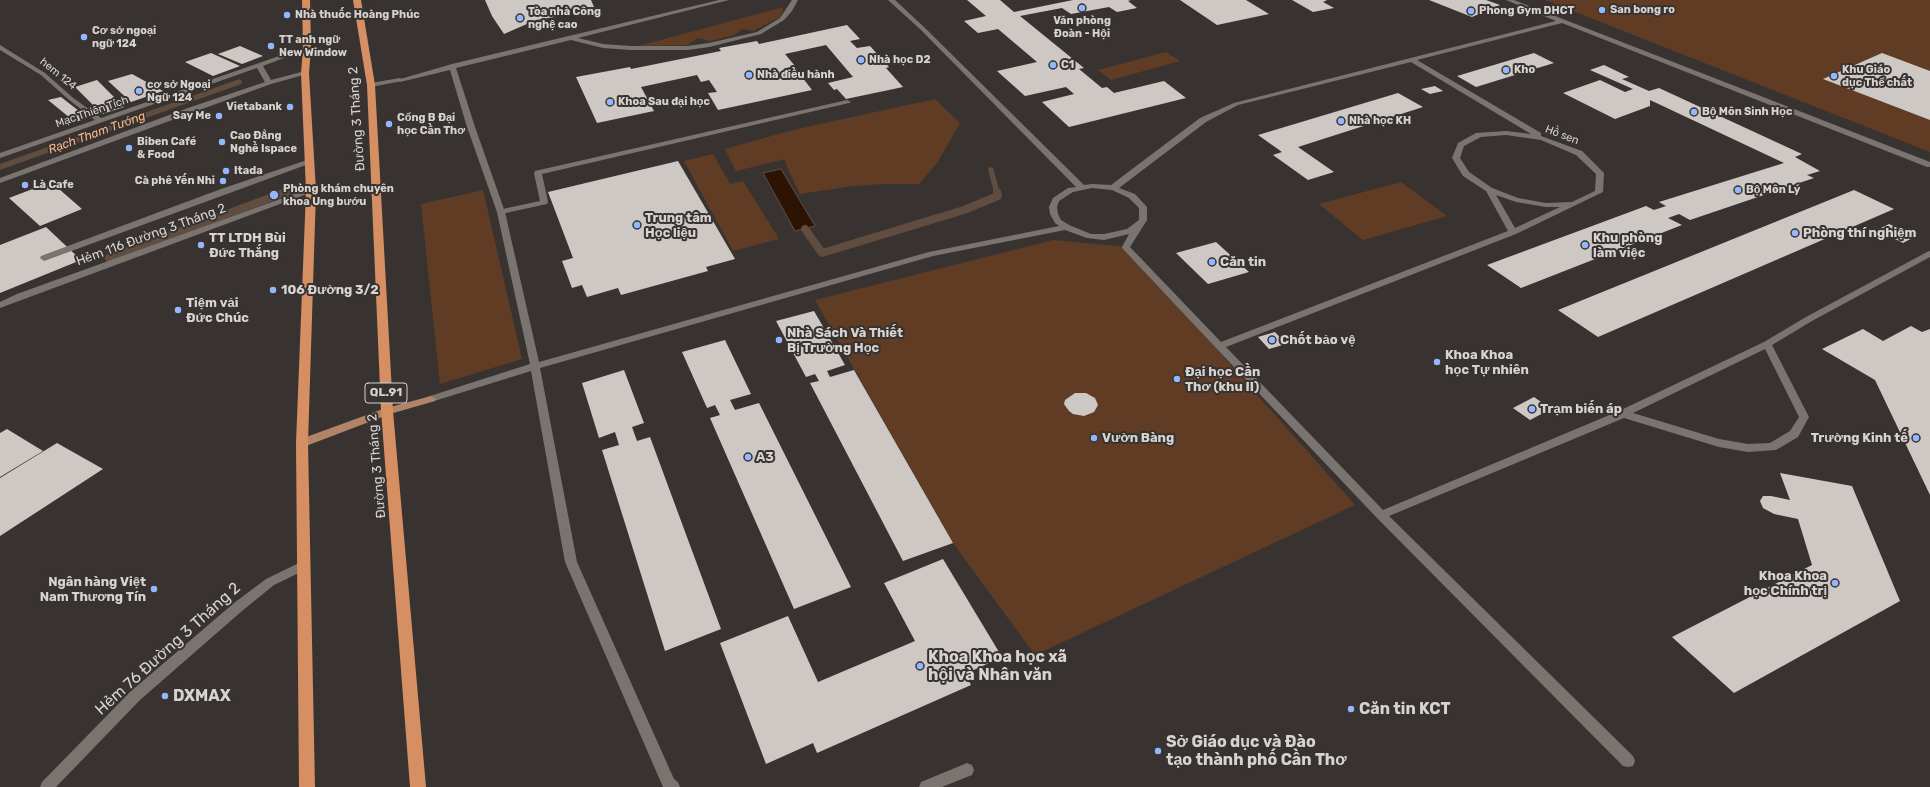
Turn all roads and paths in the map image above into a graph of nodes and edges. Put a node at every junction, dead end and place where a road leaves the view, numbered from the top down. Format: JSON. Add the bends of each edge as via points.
{"nodes":[{"id":1,"x":306,"y":0,"type":"edge"},
{"id":2,"x":357,"y":0,"type":"edge"},
{"id":3,"x":726,"y":0,"type":"edge"},
{"id":4,"x":795,"y":0,"type":"edge"},
{"id":5,"x":891,"y":0,"type":"edge"},
{"id":6,"x":1509,"y":0,"type":"edge"},
{"id":7,"x":1562,"y":21,"type":"junction"},
{"id":8,"x":568,"y":38,"type":"junction"},
{"id":9,"x":0,"y":47,"type":"edge"},
{"id":10,"x":307,"y":48,"type":"junction"},
{"id":11,"x":1411,"y":59,"type":"junction"},
{"id":12,"x":259,"y":65,"type":"junction"},
{"id":13,"x":452,"y":66,"type":"junction"},
{"id":14,"x":304,"y":74,"type":"junction"},
{"id":15,"x":269,"y":83,"type":"junction"},
{"id":16,"x":372,"y":85,"type":"junction"},
{"id":17,"x":847,"y":102,"type":"dead end"},
{"id":18,"x":1503,"y":116,"type":"junction"},
{"id":19,"x":100,"y":121,"type":"junction"},
{"id":20,"x":1506,"y":133,"type":"junction"},
{"id":21,"x":1543,"y":138,"type":"junction"},
{"id":22,"x":0,"y":156,"type":"edge"},
{"id":23,"x":310,"y":162,"type":"junction"},
{"id":24,"x":1930,"y":166,"type":"edge"},
{"id":25,"x":0,"y":181,"type":"edge"},
{"id":26,"x":1081,"y":187,"type":"junction"},
{"id":27,"x":1113,"y":188,"type":"junction"},
{"id":28,"x":1489,"y":190,"type":"junction"},
{"id":29,"x":311,"y":191,"type":"junction"},
{"id":30,"x":1573,"y":204,"type":"junction"},
{"id":31,"x":501,"y":212,"type":"junction"},
{"id":32,"x":1138,"y":226,"type":"junction"},
{"id":33,"x":1066,"y":227,"type":"junction"},
{"id":34,"x":1513,"y":232,"type":"junction"},
{"id":35,"x":1930,"y":254,"type":"edge"},
{"id":36,"x":44,"y":258,"type":"dead end"},
{"id":37,"x":0,"y":305,"type":"edge"},
{"id":38,"x":1768,"y":344,"type":"junction"},
{"id":39,"x":1219,"y":346,"type":"junction"},
{"id":40,"x":535,"y":366,"type":"junction"},
{"id":41,"x":431,"y":399,"type":"joint"},
{"id":42,"x":387,"y":411,"type":"junction"},
{"id":43,"x":1623,"y":414,"type":"junction"},
{"id":44,"x":302,"y":443,"type":"junction"},
{"id":45,"x":1381,"y":515,"type":"junction"},
{"id":46,"x":303,"y":566,"type":"junction"},
{"id":47,"x":1628,"y":761,"type":"dead end"},
{"id":48,"x":968,"y":770,"type":"dead end"},
{"id":49,"x":48,"y":787,"type":"edge"},
{"id":50,"x":307,"y":787,"type":"edge"},
{"id":51,"x":418,"y":787,"type":"edge"},
{"id":52,"x":673,"y":787,"type":"edge"},
{"id":53,"x":926,"y":787,"type":"edge"}],
"edges":[{"from":1,"to":10,"type":"highway"},
{"from":2,"to":16,"type":"highway","name":"Đường 3 Tháng 2","number":"QL.91"},
{"from":3,"to":8,"type":"street"},
{"from":4,"to":8,"type":"street","via":[[790,11],[782,19],[759,33],[709,45],[688,48],[631,48],[603,46]]},
{"from":5,"to":26,"type":"street","via":[[924,29]]},
{"from":6,"to":7,"type":"street"},
{"from":7,"to":11,"type":"street"},
{"from":7,"to":24,"type":"street"},
{"from":8,"to":13,"type":"street"},
{"from":9,"to":19,"type":"street","name":"hem 124","via":[[43,74]]},
{"from":10,"to":12,"type":"street","name":"Mạc Thiên Tích"},
{"from":10,"to":14,"type":"highway"},
{"from":11,"to":18,"type":"street"},
{"from":11,"to":27,"type":"street","via":[[1236,104],[1203,120]]},
{"from":12,"to":15,"type":"street"},
{"from":12,"to":19,"type":"street","name":"Mạc Thiên Tích"},
{"from":13,"to":16,"type":"street"},
{"from":13,"to":31,"type":"street"},
{"from":14,"to":15,"type":"street"},
{"from":14,"to":23,"type":"highway"},
{"from":15,"to":25,"type":"street"},
{"from":16,"to":42,"type":"highway","name":"Đường 3 Tháng 2","number":"QL.91"},
{"from":17,"to":31,"type":"street","via":[[538,173],[544,202]]},
{"from":18,"to":20,"type":"street"},
{"from":18,"to":21,"type":"street"},
{"from":19,"to":22,"type":"street","name":"Mạc Thiên Tích"},
{"from":20,"to":21,"type":"street","name":"Hồ sen"},
{"from":20,"to":28,"type":"street","name":"Hồ sen","via":[[1479,136],[1461,145],[1456,158],[1466,174]]},
{"from":21,"to":30,"type":"street","name":"Hồ sen","via":[[1579,153],[1600,173],[1599,192]]},
{"from":23,"to":29,"type":"highway"},
{"from":23,"to":36,"type":"street"},
{"from":26,"to":27,"type":"street"},
{"from":26,"to":33,"type":"street","via":[[1056,200],[1054,214]]},
{"from":27,"to":32,"type":"street","via":[[1132,196],[1142,207],[1143,220]]},
{"from":28,"to":30,"type":"street","name":"Hồ sen","via":[[1516,200],[1546,205]]},
{"from":28,"to":34,"type":"street"},
{"from":29,"to":37,"type":"street","name":"Hẻm 116 Đường 3 Tháng 2"},
{"from":29,"to":44,"type":"highway"},
{"from":30,"to":34,"type":"street"},
{"from":31,"to":40,"type":"street"},
{"from":32,"to":33,"type":"street","via":[[1130,231],[1104,237],[1090,236]]},
{"from":32,"to":39,"type":"street","via":[[1126,247]]},
{"from":33,"to":40,"type":"street","via":[[932,254]]},
{"from":34,"to":39,"type":"street"},
{"from":35,"to":38,"type":"street"},
{"from":38,"to":43,"type":"street"},
{"from":38,"to":43,"type":"street","via":[[1804,417],[1794,434],[1772,447],[1748,448],[1719,443]]},
{"from":39,"to":45,"type":"street"},
{"from":40,"to":41,"type":"street"},
{"from":40,"to":52,"type":"street","via":[[571,562],[669,784]]},
{"from":41,"to":42,"type":"main road"},
{"from":42,"to":44,"type":"main road"},
{"from":42,"to":51,"type":"highway","name":"Đường 3 Tháng 2","number":"QL.91"},
{"from":43,"to":45,"type":"street"},
{"from":44,"to":46,"type":"highway"},
{"from":45,"to":47,"type":"street"},
{"from":46,"to":49,"type":"street","name":"Hẻm 76 Đường 3 Tháng 2","via":[[270,582],[238,607],[136,696]]},
{"from":46,"to":50,"type":"highway"},
{"from":48,"to":53,"type":"street"}]}
